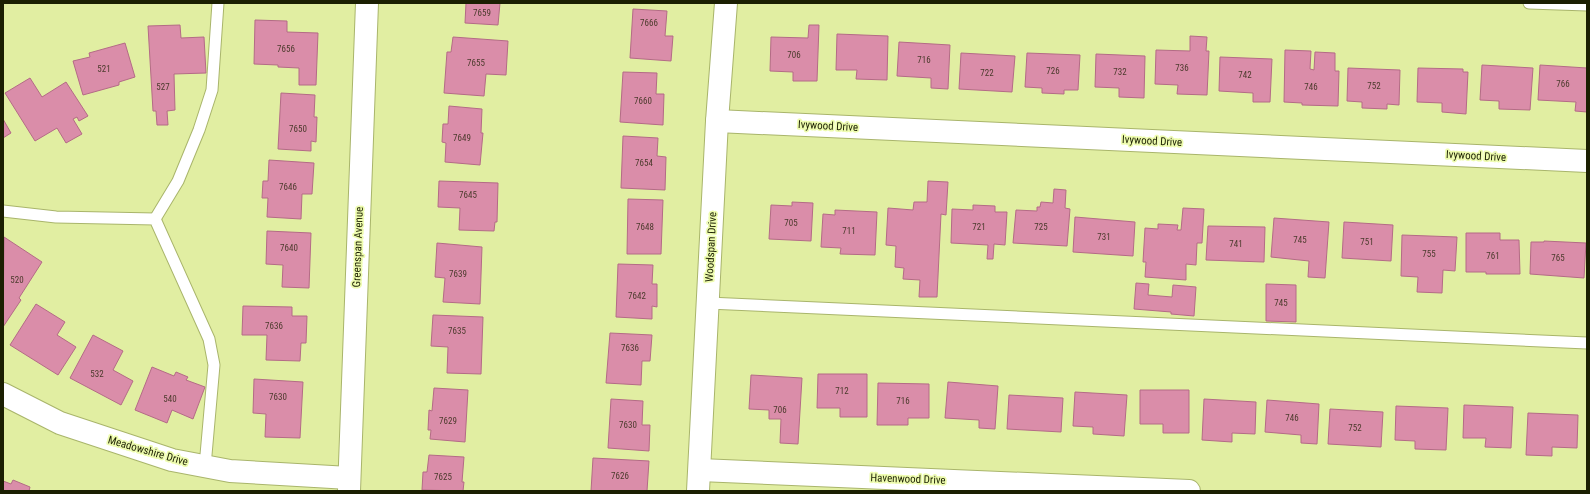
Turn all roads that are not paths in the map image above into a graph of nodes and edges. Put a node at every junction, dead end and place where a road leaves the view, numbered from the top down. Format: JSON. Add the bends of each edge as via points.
{"nodes":[{"id":1,"x":218,"y":3,"type":"edge"},
{"id":2,"x":367,"y":3,"type":"edge"},
{"id":3,"x":726,"y":3,"type":"edge"},
{"id":4,"x":1529,"y":3,"type":"edge"},
{"id":5,"x":1587,"y":5,"type":"edge"},
{"id":6,"x":717,"y":121,"type":"junction"},
{"id":7,"x":1587,"y":161,"type":"edge"},
{"id":8,"x":3,"y":211,"type":"edge"},
{"id":9,"x":155,"y":219,"type":"junction"},
{"id":10,"x":708,"y":303,"type":"junction"},
{"id":11,"x":1587,"y":343,"type":"edge"},
{"id":12,"x":3,"y":394,"type":"edge"},
{"id":13,"x":205,"y":466,"type":"junction"},
{"id":14,"x":700,"y":470,"type":"junction"},
{"id":15,"x":349,"y":484,"type":"edge"},
{"id":16,"x":698,"y":491,"type":"edge"},
{"id":17,"x":1189,"y":491,"type":"edge"}],
"edges":[{"from":1,"to":9,"type":"lane","via":[[212,90],[178,181]]},
{"from":2,"to":15,"type":"street","name":"Greenspan Avenue"},
{"from":3,"to":6,"type":"street","name":"Woodspan Drive"},
{"from":4,"to":5,"type":"lane"},
{"from":6,"to":7,"type":"street","name":"Ivywood Drive"},
{"from":6,"to":10,"type":"street","name":"Woodspan Drive"},
{"from":8,"to":9,"type":"lane","via":[[56,217]]},
{"from":9,"to":13,"type":"lane","via":[[209,340],[214,365]]},
{"from":10,"to":11,"type":"lane"},
{"from":10,"to":14,"type":"street","name":"Woodspan Drive"},
{"from":12,"to":13,"type":"street","name":"Meadowshire Drive","via":[[60,423],[172,460]]},
{"from":13,"to":15,"type":"street","name":"Meadowshire Drive"},
{"from":14,"to":16,"type":"street","name":"Woodspan Drive"},
{"from":14,"to":17,"type":"street","name":"Havenwood Drive"}]}
